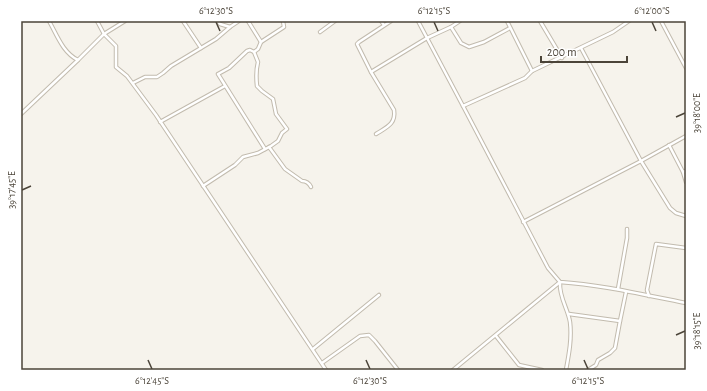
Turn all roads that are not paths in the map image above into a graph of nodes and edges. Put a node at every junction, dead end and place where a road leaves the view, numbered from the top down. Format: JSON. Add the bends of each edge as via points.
{"nodes":[{"id":1,"x":49,"y":21,"type":"edge"},
{"id":2,"x":97,"y":21,"type":"edge"},
{"id":3,"x":125,"y":21,"type":"edge"},
{"id":4,"x":183,"y":21,"type":"edge"},
{"id":5,"x":218,"y":21,"type":"edge"},
{"id":6,"x":239,"y":21,"type":"edge"},
{"id":7,"x":248,"y":21,"type":"edge"},
{"id":8,"x":283,"y":21,"type":"edge"},
{"id":9,"x":335,"y":21,"type":"edge"},
{"id":10,"x":381,"y":21,"type":"edge"},
{"id":11,"x":391,"y":21,"type":"edge"},
{"id":12,"x":418,"y":21,"type":"edge"},
{"id":13,"x":460,"y":21,"type":"edge"},
{"id":14,"x":506,"y":21,"type":"edge"},
{"id":15,"x":540,"y":21,"type":"edge"},
{"id":16,"x":629,"y":21,"type":"edge"},
{"id":17,"x":661,"y":21,"type":"edge"},
{"id":18,"x":384,"y":25,"type":"junction"},
{"id":19,"x":230,"y":27,"type":"junction"},
{"id":20,"x":452,"y":27,"type":"junction"},
{"id":21,"x":510,"y":28,"type":"junction"},
{"id":22,"x":320,"y":32,"type":"dead end"},
{"id":23,"x":104,"y":34,"type":"junction"},
{"id":24,"x":427,"y":38,"type":"junction"},
{"id":25,"x":261,"y":42,"type":"junction"},
{"id":26,"x":201,"y":48,"type":"junction"},
{"id":27,"x":581,"y":48,"type":"junction"},
{"id":28,"x":254,"y":52,"type":"junction"},
{"id":29,"x":562,"y":58,"type":"junction"},
{"id":30,"x":78,"y":60,"type":"junction"},
{"id":31,"x":686,"y":68,"type":"edge"},
{"id":32,"x":532,"y":71,"type":"junction"},
{"id":33,"x":371,"y":72,"type":"junction"},
{"id":34,"x":132,"y":83,"type":"junction"},
{"id":35,"x":225,"y":86,"type":"junction"},
{"id":36,"x":462,"y":106,"type":"junction"},
{"id":37,"x":21,"y":114,"type":"edge"},
{"id":38,"x":160,"y":122,"type":"junction"},
{"id":39,"x":376,"y":134,"type":"dead end"},
{"id":40,"x":686,"y":136,"type":"edge"},
{"id":41,"x":669,"y":145,"type":"junction"},
{"id":42,"x":269,"y":147,"type":"junction"},
{"id":43,"x":265,"y":149,"type":"junction"},
{"id":44,"x":641,"y":160,"type":"junction"},
{"id":45,"x":684,"y":172,"type":"edge"},
{"id":46,"x":686,"y":182,"type":"edge"},
{"id":47,"x":203,"y":186,"type":"junction"},
{"id":48,"x":311,"y":187,"type":"dead end"},
{"id":49,"x":686,"y":216,"type":"edge"},
{"id":50,"x":523,"y":222,"type":"junction"},
{"id":51,"x":627,"y":229,"type":"dead end"},
{"id":52,"x":686,"y":248,"type":"edge"},
{"id":53,"x":560,"y":282,"type":"junction"},
{"id":54,"x":618,"y":289,"type":"junction"},
{"id":55,"x":626,"y":292,"type":"junction"},
{"id":56,"x":380,"y":295,"type":"dead end"},
{"id":57,"x":649,"y":296,"type":"junction"},
{"id":58,"x":686,"y":303,"type":"edge"},
{"id":59,"x":569,"y":314,"type":"junction"},
{"id":60,"x":620,"y":321,"type":"junction"},
{"id":61,"x":496,"y":336,"type":"junction"},
{"id":62,"x":313,"y":349,"type":"junction"},
{"id":63,"x":322,"y":363,"type":"junction"},
{"id":64,"x":535,"y":369,"type":"edge"},
{"id":65,"x":326,"y":370,"type":"edge"},
{"id":66,"x":398,"y":370,"type":"edge"},
{"id":67,"x":453,"y":370,"type":"edge"},
{"id":68,"x":542,"y":370,"type":"edge"},
{"id":69,"x":566,"y":370,"type":"edge"},
{"id":70,"x":588,"y":370,"type":"edge"}],
"edges":[{"from":1,"to":30,"type":"street","via":[[66,50]]},
{"from":2,"to":23,"type":"street"},
{"from":3,"to":23,"type":"street"},
{"from":4,"to":26,"type":"street"},
{"from":5,"to":19,"type":"street"},
{"from":6,"to":19,"type":"street"},
{"from":7,"to":25,"type":"street"},
{"from":8,"to":25,"type":"street","via":[[284,27]]},
{"from":9,"to":22,"type":"street"},
{"from":10,"to":18,"type":"street"},
{"from":11,"to":18,"type":"street"},
{"from":12,"to":24,"type":"street"},
{"from":13,"to":20,"type":"street"},
{"from":14,"to":21,"type":"street"},
{"from":15,"to":29,"type":"street"},
{"from":16,"to":27,"type":"street"},
{"from":17,"to":31,"type":"street"},
{"from":18,"to":33,"type":"street","via":[[358,44]]},
{"from":19,"to":26,"type":"street"},
{"from":20,"to":21,"type":"street","via":[[461,44],[469,47]]},
{"from":20,"to":24,"type":"street"},
{"from":21,"to":32,"type":"street"},
{"from":23,"to":30,"type":"street"},
{"from":23,"to":34,"type":"street","via":[[116,46],[116,67]]},
{"from":24,"to":33,"type":"street"},
{"from":24,"to":36,"type":"street"},
{"from":25,"to":28,"type":"street"},
{"from":26,"to":34,"type":"street","via":[[157,76],[145,77]]},
{"from":27,"to":29,"type":"street"},
{"from":27,"to":44,"type":"street"},
{"from":28,"to":35,"type":"street","via":[[247,51],[228,68],[218,73]]},
{"from":28,"to":42,"type":"street","via":[[258,62],[257,86],[273,98],[276,114],[287,129]]},
{"from":29,"to":32,"type":"street"},
{"from":30,"to":37,"type":"street"},
{"from":32,"to":36,"type":"street","via":[[525,78]]},
{"from":33,"to":39,"type":"street","via":[[395,116],[391,124]]},
{"from":34,"to":38,"type":"street"},
{"from":35,"to":38,"type":"street"},
{"from":35,"to":43,"type":"street"},
{"from":36,"to":50,"type":"street"},
{"from":38,"to":47,"type":"street"},
{"from":40,"to":41,"type":"street"},
{"from":41,"to":44,"type":"street"},
{"from":41,"to":45,"type":"street"},
{"from":42,"to":43,"type":"street"},
{"from":42,"to":48,"type":"street","via":[[285,170],[306,181]]},
{"from":43,"to":47,"type":"street","via":[[243,157]]},
{"from":44,"to":49,"type":"street","via":[[670,208]]},
{"from":44,"to":50,"type":"street"},
{"from":45,"to":46,"type":"street"},
{"from":47,"to":62,"type":"street"},
{"from":50,"to":53,"type":"street","via":[[548,268]]},
{"from":51,"to":54,"type":"street","via":[[628,238]]},
{"from":52,"to":57,"type":"street","via":[[656,244],[647,290]]},
{"from":53,"to":54,"type":"street"},
{"from":53,"to":59,"type":"street","via":[[560,290]]},
{"from":53,"to":61,"type":"street"},
{"from":54,"to":55,"type":"street"},
{"from":55,"to":57,"type":"street"},
{"from":55,"to":60,"type":"street"},
{"from":56,"to":62,"type":"street"},
{"from":57,"to":58,"type":"street"},
{"from":59,"to":60,"type":"street"},
{"from":59,"to":69,"type":"street","via":[[571,337]]},
{"from":60,"to":70,"type":"street","via":[[615,348]]},
{"from":61,"to":64,"type":"street","via":[[519,365]]},
{"from":61,"to":67,"type":"street"},
{"from":62,"to":63,"type":"street"},
{"from":63,"to":65,"type":"street"},
{"from":63,"to":66,"type":"street","via":[[360,336],[369,335]]},
{"from":64,"to":68,"type":"street"}]}
